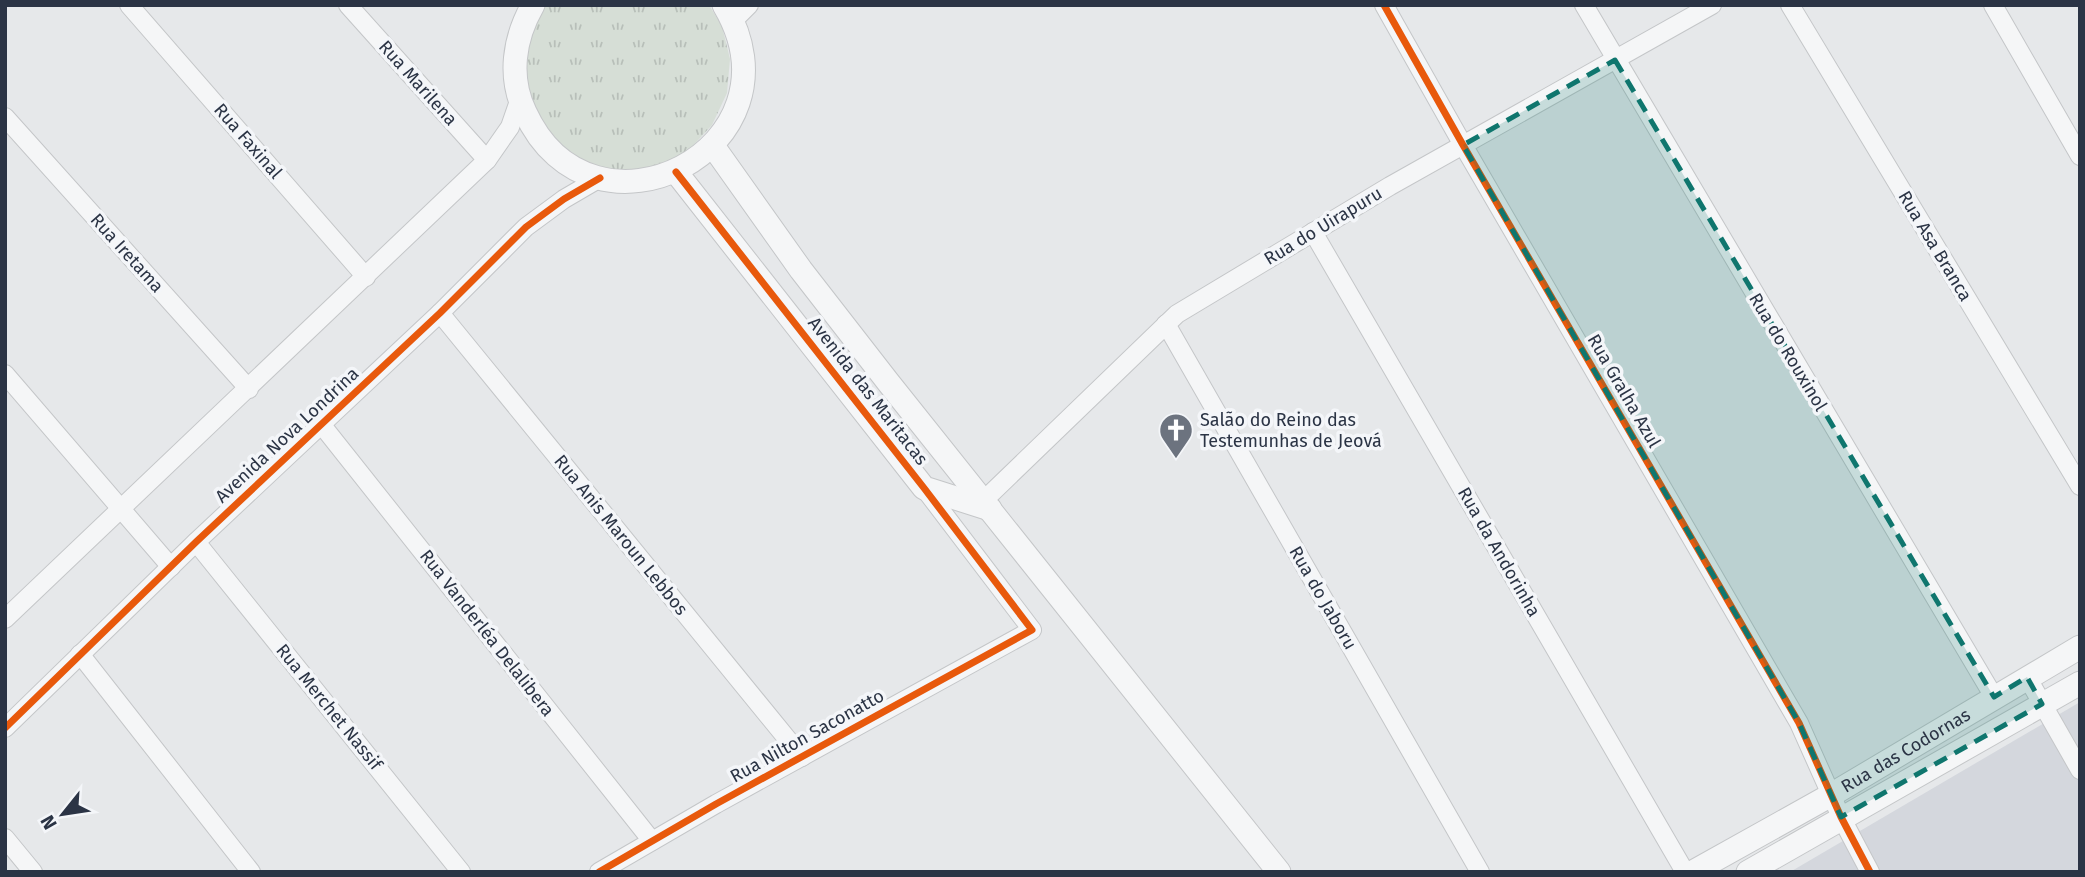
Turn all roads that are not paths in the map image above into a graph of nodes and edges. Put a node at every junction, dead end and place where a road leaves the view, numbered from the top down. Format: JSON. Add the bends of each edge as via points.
{"nodes":[{"id":1,"x":129,"y":5,"type":"edge"},
{"id":2,"x":348,"y":5,"type":"edge"},
{"id":3,"x":533,"y":5,"type":"edge"},
{"id":4,"x":1384,"y":5,"type":"edge"},
{"id":5,"x":1584,"y":5,"type":"edge"},
{"id":6,"x":1712,"y":5,"type":"edge"},
{"id":7,"x":1790,"y":5,"type":"edge"},
{"id":8,"x":1993,"y":5,"type":"edge"},
{"id":9,"x":736,"y":10,"type":"edge"},
{"id":10,"x":1615,"y":60,"type":"junction"},
{"id":11,"x":519,"y":101,"type":"junction"},
{"id":12,"x":5,"y":117,"type":"edge"},
{"id":13,"x":1463,"y":145,"type":"junction"},
{"id":14,"x":713,"y":146,"type":"junction"},
{"id":15,"x":2080,"y":156,"type":"edge"},
{"id":16,"x":487,"y":160,"type":"junction"},
{"id":17,"x":676,"y":172,"type":"junction"},
{"id":18,"x":600,"y":178,"type":"junction"},
{"id":19,"x":1313,"y":232,"type":"junction"},
{"id":20,"x":366,"y":277,"type":"junction"},
{"id":21,"x":811,"y":283,"type":"junction"},
{"id":22,"x":782,"y":306,"type":"junction"},
{"id":23,"x":440,"y":313,"type":"junction"},
{"id":24,"x":1166,"y":324,"type":"junction"},
{"id":25,"x":5,"y":374,"type":"edge"},
{"id":26,"x":248,"y":389,"type":"junction"},
{"id":27,"x":321,"y":424,"type":"junction"},
{"id":28,"x":2080,"y":486,"type":"edge"},
{"id":29,"x":924,"y":488,"type":"junction"},
{"id":30,"x":984,"y":505,"type":"junction"},
{"id":31,"x":122,"y":508,"type":"junction"},
{"id":32,"x":196,"y":542,"type":"junction"},
{"id":33,"x":171,"y":567,"type":"junction"},
{"id":34,"x":5,"y":619,"type":"edge"},
{"id":35,"x":1032,"y":630,"type":"joint"},
{"id":36,"x":2080,"y":647,"type":"edge"},
{"id":37,"x":80,"y":654,"type":"junction"},
{"id":38,"x":2027,"y":677,"type":"junction"},
{"id":39,"x":2080,"y":682,"type":"edge"},
{"id":40,"x":1994,"y":697,"type":"junction"},
{"id":41,"x":2042,"y":704,"type":"junction"},
{"id":42,"x":1964,"y":716,"type":"junction"},
{"id":43,"x":5,"y":728,"type":"edge"},
{"id":44,"x":1980,"y":741,"type":"junction"},
{"id":45,"x":802,"y":757,"type":"junction"},
{"id":46,"x":2080,"y":770,"type":"edge"},
{"id":47,"x":1831,"y":795,"type":"junction"},
{"id":48,"x":1841,"y":817,"type":"junction"},
{"id":49,"x":5,"y":838,"type":"edge"},
{"id":50,"x":652,"y":841,"type":"junction"},
{"id":51,"x":33,"y":872,"type":"edge"},
{"id":52,"x":251,"y":872,"type":"edge"},
{"id":53,"x":461,"y":872,"type":"edge"},
{"id":54,"x":599,"y":872,"type":"edge"},
{"id":55,"x":1279,"y":872,"type":"edge"},
{"id":56,"x":1480,"y":872,"type":"edge"},
{"id":57,"x":1685,"y":872,"type":"edge"},
{"id":58,"x":1693,"y":872,"type":"edge"},
{"id":59,"x":1748,"y":872,"type":"edge"},
{"id":60,"x":1870,"y":872,"type":"edge"}],
"edges":[{"from":1,"to":20,"type":"street","name":"Rua Faxinal"},
{"from":2,"to":16,"type":"street","name":"Rua Marilena"},
{"from":3,"to":11,"type":"street","via":[[516,46]]},
{"from":4,"to":13,"type":"street","name":"Rua Gralha Azul"},
{"from":5,"to":10,"type":"street","name":"Rua do Rouxinol"},
{"from":6,"to":10,"type":"street","name":"Rua do Uirapuru"},
{"from":7,"to":28,"type":"street","name":"Rua Asa Branca"},
{"from":8,"to":15,"type":"street"},
{"from":9,"to":14,"type":"street","via":[[743,58],[740,96]]},
{"from":10,"to":13,"type":"street","name":"Rua do Uirapuru"},
{"from":10,"to":40,"type":"street","name":"Rua do Rouxinol"},
{"from":11,"to":16,"type":"street","via":[[510,127]]},
{"from":11,"to":18,"type":"street","via":[[550,150],[573,167]]},
{"from":12,"to":26,"type":"street","name":"Rua Iretama"},
{"from":13,"to":19,"type":"street","name":"Rua do Uirapuru"},
{"from":13,"to":47,"type":"street","name":"Rua Gralha Azul","via":[[1799,723]]},
{"from":14,"to":17,"type":"street"},
{"from":14,"to":21,"type":"street","name":"Avenida das Maritacas"},
{"from":16,"to":20,"type":"street"},
{"from":17,"to":18,"type":"street","via":[[627,182]]},
{"from":17,"to":22,"type":"street","name":"Avenida das Maritacas"},
{"from":18,"to":23,"type":"street","name":"Avenida Nova Londrina","via":[[526,227]]},
{"from":19,"to":24,"type":"street","name":"Rua do Uirapuru"},
{"from":19,"to":57,"type":"street","name":"Rua da Andorinha"},
{"from":20,"to":26,"type":"street"},
{"from":21,"to":22,"type":"street"},
{"from":21,"to":30,"type":"street","name":"Avenida das Maritacas"},
{"from":22,"to":29,"type":"street","name":"Avenida das Maritacas"},
{"from":23,"to":27,"type":"street","name":"Avenida Nova Londrina"},
{"from":23,"to":45,"type":"street","name":"Rua Anis Maroun Lebbos"},
{"from":24,"to":30,"type":"street","name":"Rua do Uirapuru"},
{"from":24,"to":56,"type":"street","name":"Rua do Jaboru"},
{"from":25,"to":31,"type":"street"},
{"from":26,"to":31,"type":"street"},
{"from":27,"to":32,"type":"street","name":"Avenida Nova Londrina"},
{"from":27,"to":50,"type":"street","name":"Rua Vanderléa Delalibera"},
{"from":29,"to":30,"type":"street","name":"Avenida das Maritacas"},
{"from":29,"to":35,"type":"street","name":"Avenida das Maritacas"},
{"from":30,"to":55,"type":"street","name":"Avenida das Maritacas"},
{"from":31,"to":33,"type":"street"},
{"from":31,"to":34,"type":"street"},
{"from":32,"to":33,"type":"street","name":"Avenida Nova Londrina"},
{"from":32,"to":53,"type":"street","name":"Rua Merchet Nassif"},
{"from":33,"to":37,"type":"street","name":"Avenida Nova Londrina"},
{"from":35,"to":45,"type":"street","name":"Rua Nilton Saconatto"},
{"from":36,"to":38,"type":"street","name":"Rua das Codornas"},
{"from":37,"to":43,"type":"street","name":"Avenida Nova Londrina"},
{"from":37,"to":52,"type":"street"},
{"from":38,"to":40,"type":"street","name":"Rua das Codornas"},
{"from":38,"to":41,"type":"street"},
{"from":39,"to":41,"type":"street","name":"Rua das Codornas"},
{"from":40,"to":42,"type":"street","name":"Rua das Codornas"},
{"from":41,"to":44,"type":"street","name":"Rua das Codornas"},
{"from":41,"to":46,"type":"street"},
{"from":42,"to":44,"type":"street"},
{"from":42,"to":47,"type":"street","name":"Rua das Codornas"},
{"from":44,"to":48,"type":"street","name":"Rua das Codornas"},
{"from":45,"to":50,"type":"street","name":"Rua Nilton Saconatto"},
{"from":47,"to":48,"type":"street","name":"Rua Gralha Azul"},
{"from":47,"to":58,"type":"street","name":"Rua das Codornas"},
{"from":48,"to":59,"type":"street","name":"Rua das Codornas"},
{"from":48,"to":60,"type":"street","name":"Rua Gralha Azul"},
{"from":49,"to":51,"type":"street"},
{"from":50,"to":54,"type":"street","name":"Rua Nilton Saconatto"}]}
